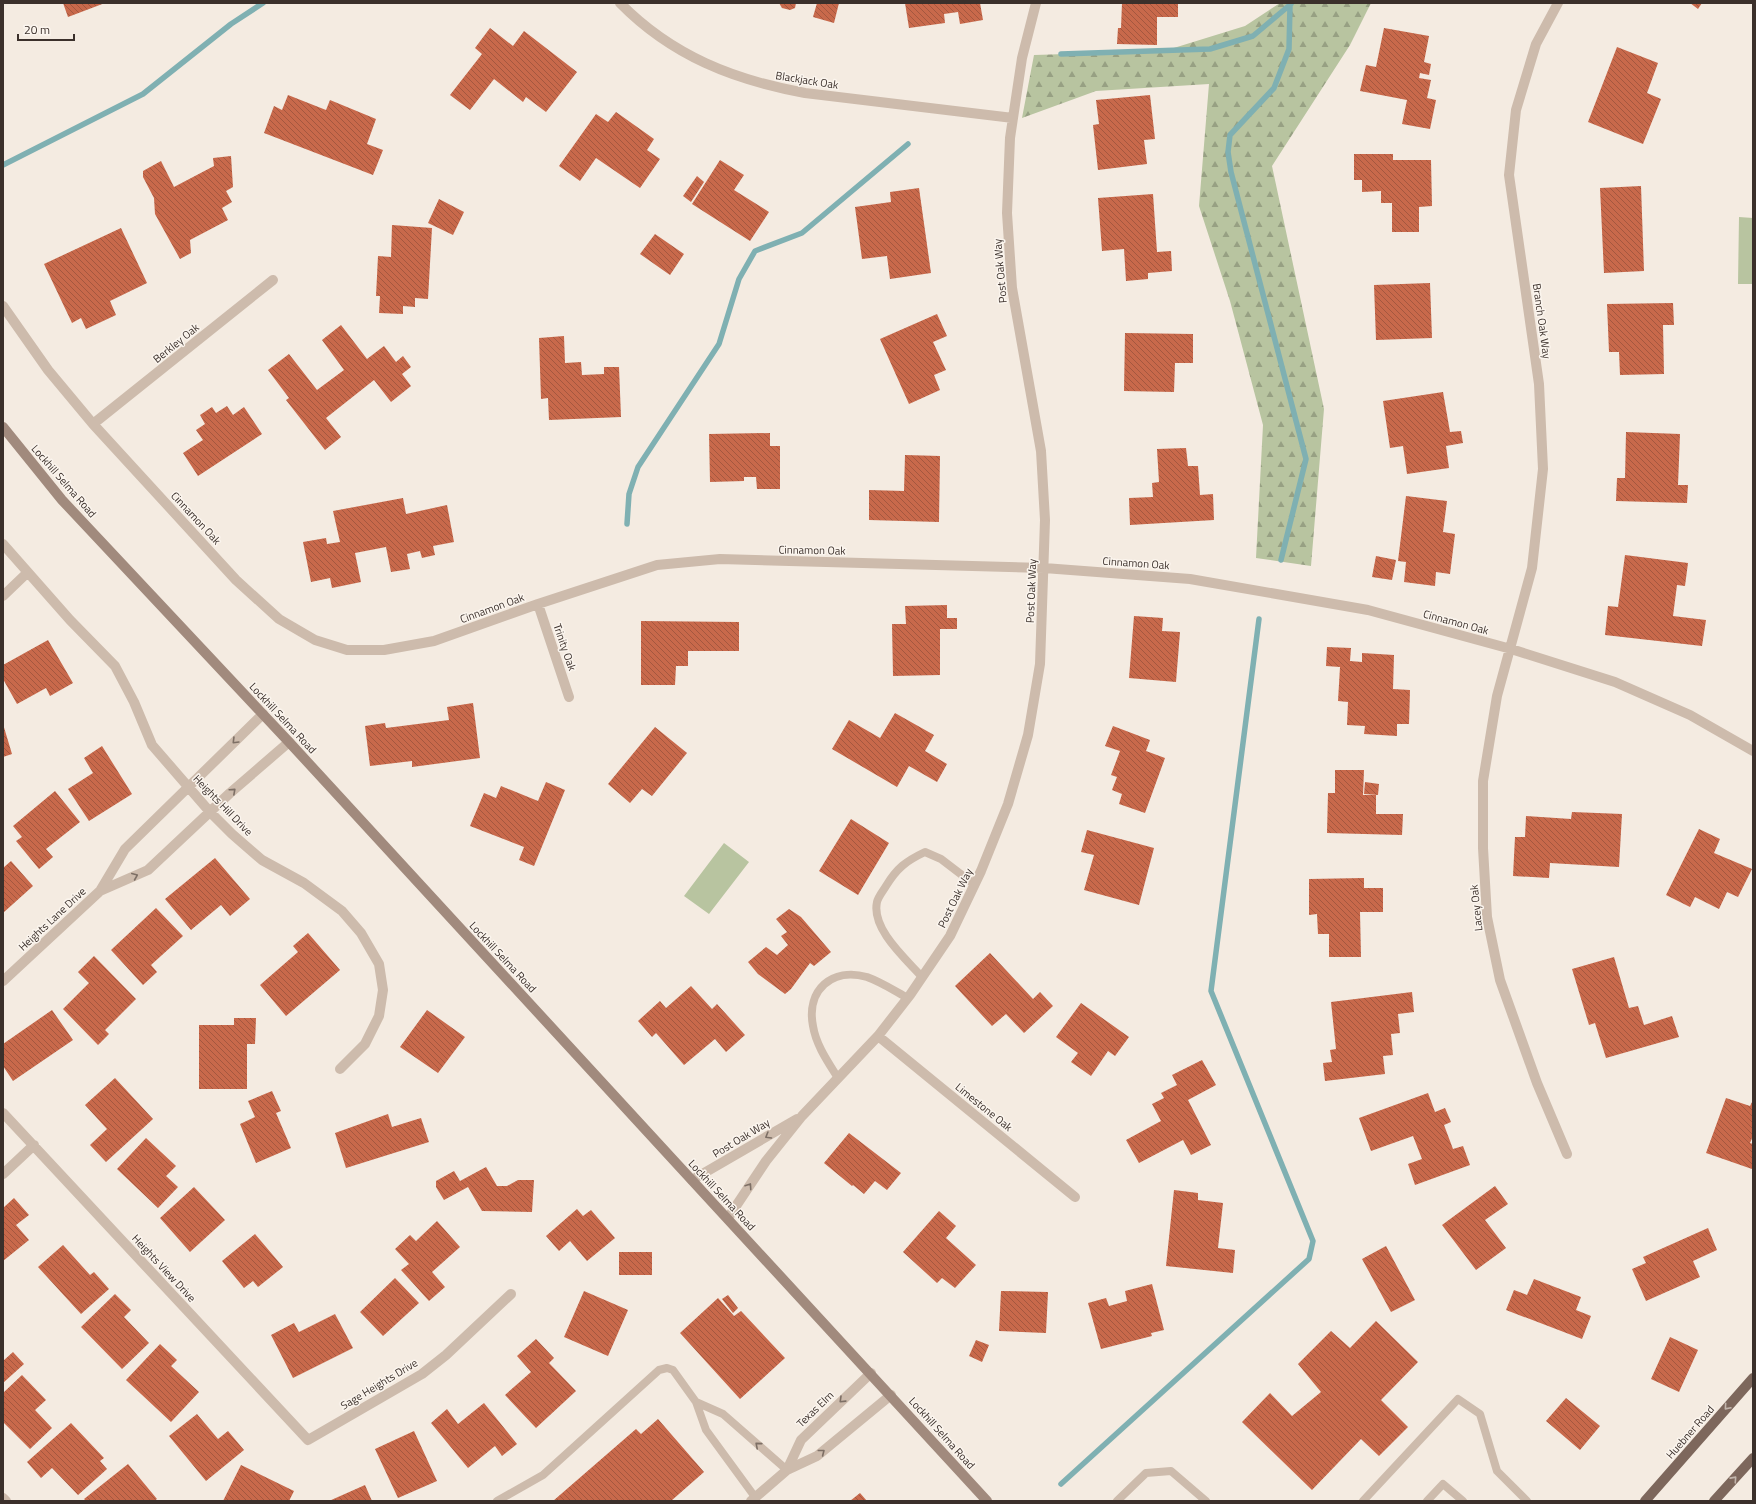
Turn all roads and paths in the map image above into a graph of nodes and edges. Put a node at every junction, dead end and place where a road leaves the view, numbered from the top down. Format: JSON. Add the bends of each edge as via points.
{"nodes":[{"id":1,"x":620,"y":3,"type":"edge"},
{"id":2,"x":1036,"y":3,"type":"edge"},
{"id":3,"x":1558,"y":3,"type":"edge"},
{"id":4,"x":1013,"y":118,"type":"junction"},
{"id":5,"x":273,"y":280,"type":"dead end"},
{"id":6,"x":3,"y":306,"type":"edge"},
{"id":7,"x":93,"y":424,"type":"junction"},
{"id":8,"x":3,"y":427,"type":"edge"},
{"id":9,"x":3,"y":544,"type":"edge"},
{"id":10,"x":1044,"y":568,"type":"junction"},
{"id":11,"x":27,"y":573,"type":"junction"},
{"id":12,"x":3,"y":596,"type":"edge"},
{"id":13,"x":538,"y":604,"type":"junction"},
{"id":14,"x":1511,"y":649,"type":"junction"},
{"id":15,"x":569,"y":697,"type":"dead end"},
{"id":16,"x":263,"y":714,"type":"junction"},
{"id":17,"x":289,"y":742,"type":"junction"},
{"id":18,"x":1753,"y":751,"type":"edge"},
{"id":19,"x":188,"y":787,"type":"junction"},
{"id":20,"x":210,"y":812,"type":"junction"},
{"id":21,"x":975,"y":885,"type":"junction"},
{"id":22,"x":100,"y":891,"type":"junction"},
{"id":23,"x":922,"y":978,"type":"junction"},
{"id":24,"x":3,"y":981,"type":"edge"},
{"id":25,"x":908,"y":998,"type":"junction"},
{"id":26,"x":878,"y":1036,"type":"junction"},
{"id":27,"x":340,"y":1069,"type":"dead end"},
{"id":28,"x":838,"y":1078,"type":"junction"},
{"id":29,"x":3,"y":1113,"type":"edge"},
{"id":30,"x":802,"y":1116,"type":"junction"},
{"id":31,"x":34,"y":1145,"type":"junction"},
{"id":32,"x":1567,"y":1154,"type":"dead end"},
{"id":33,"x":3,"y":1174,"type":"edge"},
{"id":34,"x":692,"y":1180,"type":"junction"},
{"id":35,"x":1075,"y":1197,"type":"dead end"},
{"id":36,"x":728,"y":1218,"type":"junction"},
{"id":37,"x":511,"y":1294,"type":"dead end"},
{"id":38,"x":870,"y":1373,"type":"junction"},
{"id":39,"x":1753,"y":1378,"type":"edge"},
{"id":40,"x":891,"y":1395,"type":"junction"},
{"id":41,"x":696,"y":1402,"type":"junction"},
{"id":42,"x":308,"y":1440,"type":"joint"},
{"id":43,"x":1753,"y":1458,"type":"edge"},
{"id":44,"x":787,"y":1470,"type":"junction"},
{"id":45,"x":3,"y":1498,"type":"edge"},
{"id":46,"x":753,"y":1499,"type":"edge"},
{"id":47,"x":6,"y":1501,"type":"edge"},
{"id":48,"x":497,"y":1501,"type":"edge"},
{"id":49,"x":987,"y":1501,"type":"edge"},
{"id":50,"x":1117,"y":1501,"type":"edge"},
{"id":51,"x":1206,"y":1501,"type":"edge"},
{"id":52,"x":1363,"y":1501,"type":"edge"},
{"id":53,"x":1427,"y":1501,"type":"edge"},
{"id":54,"x":1463,"y":1501,"type":"edge"},
{"id":55,"x":1527,"y":1501,"type":"edge"},
{"id":56,"x":1645,"y":1501,"type":"edge"},
{"id":57,"x":1714,"y":1501,"type":"edge"}],
"edges":[{"from":1,"to":4,"type":"street","name":"Blackjack Oak","via":[[653,32],[680,50],[710,66],[741,78],[805,93]]},
{"from":2,"to":4,"type":"street","name":"Post Oak Way","via":[[1022,58]]},
{"from":3,"to":14,"type":"street","name":"Branch Oak Way","via":[[1536,44],[1516,110],[1510,160],[1539,384],[1543,469],[1532,568]]},
{"from":4,"to":10,"type":"street","name":"Post Oak Way","via":[[1007,213],[1012,288],[1041,451]]},
{"from":5,"to":7,"type":"street","name":"Berkley Oak"},
{"from":6,"to":7,"type":"street","name":"Cinnamon Oak","via":[[48,370]]},
{"from":7,"to":13,"type":"street","name":"Cinnamon Oak","via":[[236,580],[279,619],[315,640],[347,650],[384,650],[434,641]]},
{"from":8,"to":16,"type":"main road","name":"Lockhill Selma Road","via":[[62,500]]},
{"from":9,"to":11,"type":"street","name":"Heights Hill Drive"},
{"from":10,"to":13,"type":"street","name":"Cinnamon Oak","via":[[720,559],[688,561],[657,565]]},
{"from":10,"to":14,"type":"street","name":"Cinnamon Oak","via":[[1190,579],[1368,610]]},
{"from":10,"to":21,"type":"street","name":"Post Oak Way","via":[[1040,664],[1028,735],[1008,804]]},
{"from":11,"to":12,"type":"street"},
{"from":11,"to":19,"type":"street","name":"Heights Hill Drive","via":[[115,666],[152,745]]},
{"from":13,"to":15,"type":"street","name":"Trinity Oak"},
{"from":14,"to":18,"type":"street","name":"Cinnamon Oak","via":[[1615,682],[1690,715]]},
{"from":14,"to":32,"type":"street","name":"Lacey Oak","via":[[1497,696],[1483,781],[1487,917],[1500,980],[1537,1083]]},
{"from":16,"to":17,"type":"main road","name":"Lockhill Selma Road"},
{"from":16,"to":19,"type":"street","name":"Heights Lane Drive","one_way":true},
{"from":20,"to":17,"type":"street","name":"Heights Lane Drive","one_way":true},
{"from":17,"to":34,"type":"main road","name":"Lockhill Selma Road"},
{"from":19,"to":20,"type":"street","name":"Heights Hill Drive"},
{"from":19,"to":22,"type":"street","name":"Heights Lane Drive","via":[[125,849]]},
{"from":22,"to":20,"type":"street","name":"Heights Lane Drive","one_way":true,"via":[[148,870]]},
{"from":20,"to":27,"type":"street","name":"Heights Hill Drive","via":[[262,860],[304,883],[342,911],[361,934],[379,964],[383,990],[380,1016],[365,1044]]},
{"from":21,"to":23,"type":"street","name":"Post Oak Way","via":[[950,936]]},
{"from":21,"to":23,"type":"lane","via":[[941,859],[925,852],[907,861],[893,875],[877,902],[878,920],[885,934]]},
{"from":22,"to":24,"type":"street","name":"Heights Lane Drive"},
{"from":23,"to":25,"type":"street","name":"Post Oak Way"},
{"from":25,"to":26,"type":"street","name":"Post Oak Way"},
{"from":25,"to":28,"type":"lane","via":[[867,978],[845,974],[824,982],[813,999],[812,1026],[819,1047]]},
{"from":26,"to":28,"type":"street","name":"Post Oak Way"},
{"from":26,"to":35,"type":"street","name":"Limestone Oak"},
{"from":28,"to":30,"type":"street","name":"Post Oak Way"},
{"from":29,"to":31,"type":"street","name":"Heights View Drive"},
{"from":30,"to":34,"type":"street","name":"Post Oak Way","one_way":true},
{"from":36,"to":30,"type":"street","name":"Post Oak Way","one_way":true,"via":[[766,1161]]},
{"from":31,"to":33,"type":"street"},
{"from":31,"to":42,"type":"street","name":"Heights View Drive"},
{"from":34,"to":36,"type":"main road","name":"Lockhill Selma Road"},
{"from":36,"to":38,"type":"main road","name":"Lockhill Selma Road"},
{"from":37,"to":42,"type":"street","name":"Sage Heights Drive","via":[[422,1374]]},
{"from":38,"to":40,"type":"main road","name":"Lockhill Selma Road"},
{"from":38,"to":44,"type":"street","name":"Texas Elm","one_way":true,"via":[[801,1440]]},
{"from":39,"to":56,"type":"main road","name":"Huebner Road","one_way":true},
{"from":44,"to":40,"type":"street","name":"Texas Elm","one_way":true,"via":[[817,1456]]},
{"from":40,"to":49,"type":"main road","name":"Lockhill Selma Road"},
{"from":44,"to":41,"type":"lane","one_way":true,"via":[[723,1414]]},
{"from":41,"to":46,"type":"lane","via":[[706,1430]]},
{"from":41,"to":48,"type":"lane","via":[[673,1370],[659,1370],[543,1475]]},
{"from":57,"to":43,"type":"main road","one_way":true},
{"from":44,"to":46,"type":"street","name":"Texas Elm"},
{"from":45,"to":47,"type":"street"},
{"from":50,"to":51,"type":"lane","via":[[1146,1473],[1171,1471]]},
{"from":52,"to":55,"type":"lane","via":[[1458,1399],[1480,1414],[1497,1471]]},
{"from":53,"to":54,"type":"lane","via":[[1442,1484]]}]}
